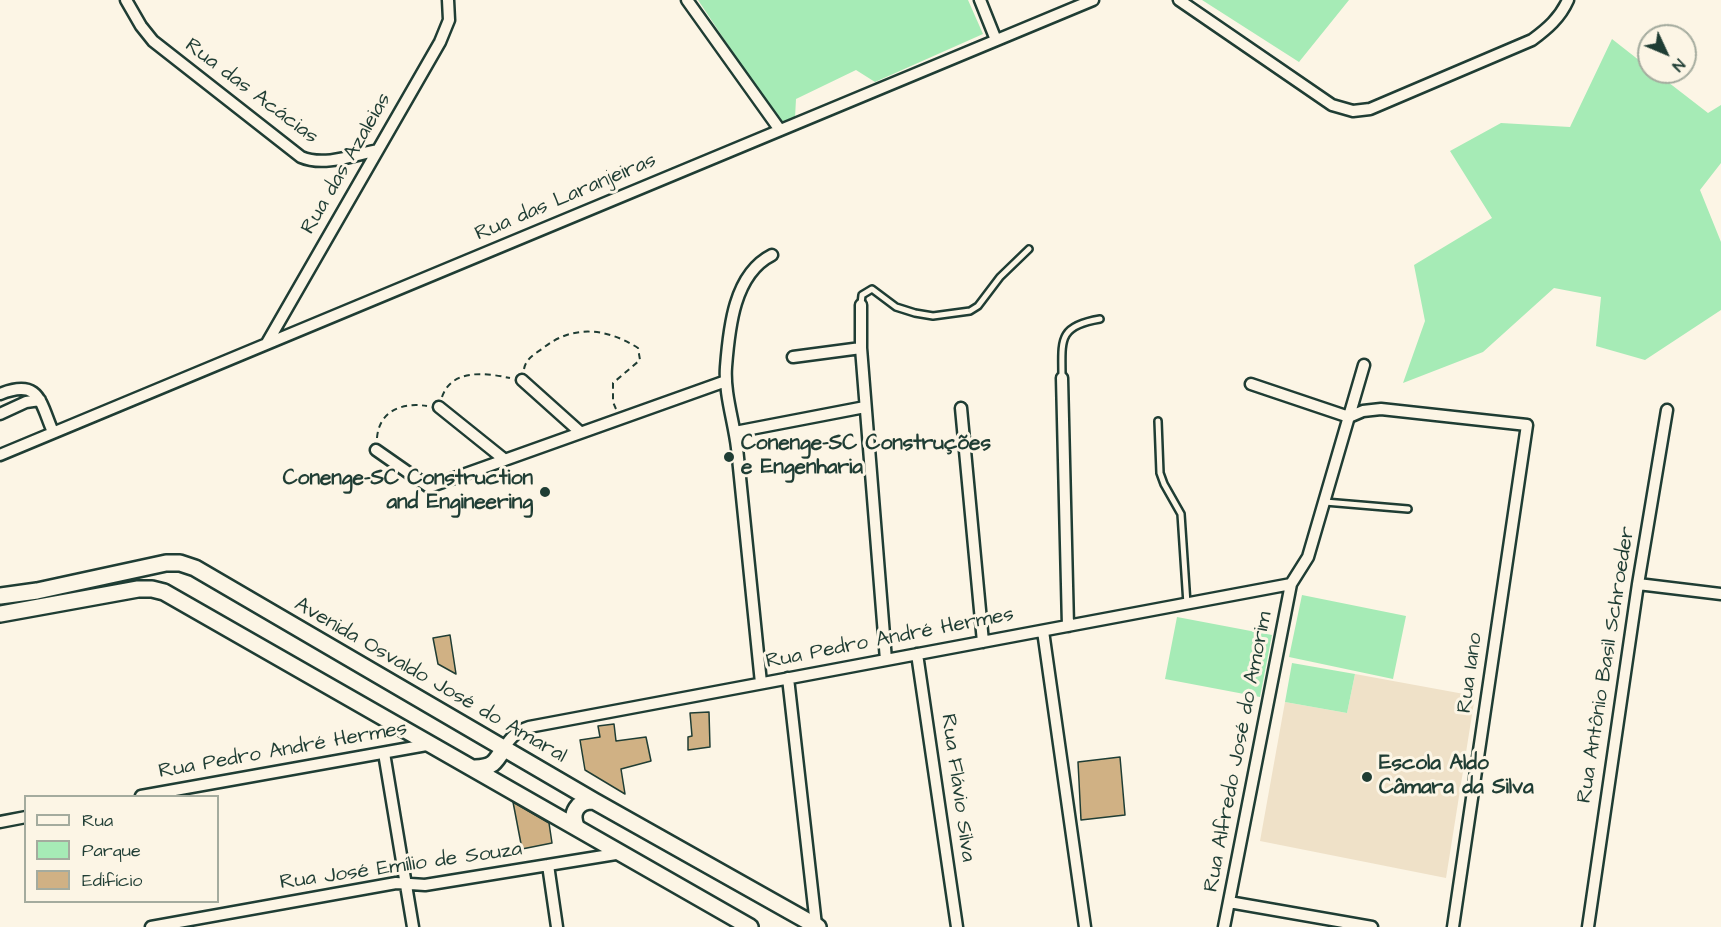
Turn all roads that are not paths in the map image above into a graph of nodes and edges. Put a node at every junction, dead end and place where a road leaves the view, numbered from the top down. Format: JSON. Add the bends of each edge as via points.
{"nodes":[{"id":1,"x":126,"y":0,"type":"edge"},
{"id":2,"x":448,"y":0,"type":"edge"},
{"id":3,"x":687,"y":0,"type":"edge"},
{"id":4,"x":980,"y":0,"type":"edge"},
{"id":5,"x":1093,"y":0,"type":"edge"},
{"id":6,"x":1179,"y":0,"type":"edge"},
{"id":7,"x":1568,"y":0,"type":"edge"},
{"id":8,"x":996,"y":40,"type":"junction"},
{"id":9,"x":780,"y":130,"type":"junction"},
{"id":10,"x":378,"y":150,"type":"junction"},
{"id":11,"x":1029,"y":249,"type":"dead end"},
{"id":12,"x":772,"y":255,"type":"dead end"},
{"id":13,"x":861,"y":305,"type":"joint"},
{"id":14,"x":1100,"y":319,"type":"dead end"},
{"id":15,"x":267,"y":344,"type":"junction"},
{"id":16,"x":861,"y":348,"type":"junction"},
{"id":17,"x":793,"y":357,"type":"dead end"},
{"id":18,"x":1364,"y":365,"type":"dead end"},
{"id":19,"x":1062,"y":378,"type":"joint"},
{"id":20,"x":522,"y":380,"type":"dead end"},
{"id":21,"x":726,"y":381,"type":"junction"},
{"id":22,"x":1251,"y":384,"type":"dead end"},
{"id":23,"x":0,"y":394,"type":"edge"},
{"id":24,"x":40,"y":400,"type":"junction"},
{"id":25,"x":439,"y":407,"type":"dead end"},
{"id":26,"x":865,"y":407,"type":"junction"},
{"id":27,"x":961,"y":408,"type":"dead end"},
{"id":28,"x":1667,"y":410,"type":"dead end"},
{"id":29,"x":0,"y":414,"type":"edge"},
{"id":30,"x":1349,"y":417,"type":"junction"},
{"id":31,"x":1158,"y":421,"type":"dead end"},
{"id":32,"x":53,"y":432,"type":"junction"},
{"id":33,"x":580,"y":432,"type":"junction"},
{"id":34,"x":735,"y":432,"type":"junction"},
{"id":35,"x":376,"y":450,"type":"dead end"},
{"id":36,"x":0,"y":455,"type":"edge"},
{"id":37,"x":505,"y":460,"type":"junction"},
{"id":38,"x":1325,"y":502,"type":"junction"},
{"id":39,"x":1408,"y":509,"type":"dead end"},
{"id":40,"x":1291,"y":584,"type":"junction"},
{"id":41,"x":1638,"y":584,"type":"junction"},
{"id":42,"x":1721,"y":594,"type":"edge"},
{"id":43,"x":0,"y":596,"type":"edge"},
{"id":44,"x":1187,"y":604,"type":"junction"},
{"id":45,"x":0,"y":614,"type":"edge"},
{"id":46,"x":1068,"y":626,"type":"junction"},
{"id":47,"x":1043,"y":631,"type":"junction"},
{"id":48,"x":983,"y":642,"type":"junction"},
{"id":49,"x":917,"y":654,"type":"junction"},
{"id":50,"x":886,"y":660,"type":"junction"},
{"id":51,"x":788,"y":678,"type":"junction"},
{"id":52,"x":761,"y":683,"type":"junction"},
{"id":53,"x":432,"y":744,"type":"junction"},
{"id":54,"x":504,"y":747,"type":"junction"},
{"id":55,"x":384,"y":753,"type":"junction"},
{"id":56,"x":475,"y":768,"type":"junction"},
{"id":57,"x":147,"y":795,"type":"edge"},
{"id":58,"x":594,"y":801,"type":"junction"},
{"id":59,"x":24,"y":817,"type":"edge"},
{"id":60,"x":0,"y":822,"type":"edge"},
{"id":61,"x":577,"y":828,"type":"junction"},
{"id":62,"x":622,"y":853,"type":"junction"},
{"id":63,"x":548,"y":866,"type":"junction"},
{"id":64,"x":406,"y":885,"type":"junction"},
{"id":65,"x":1229,"y":902,"type":"junction"},
{"id":66,"x":817,"y":926,"type":"edge"},
{"id":67,"x":151,"y":927,"type":"edge"},
{"id":68,"x":413,"y":927,"type":"edge"},
{"id":69,"x":557,"y":927,"type":"edge"},
{"id":70,"x":750,"y":927,"type":"edge"},
{"id":71,"x":957,"y":927,"type":"edge"},
{"id":72,"x":1085,"y":927,"type":"edge"},
{"id":73,"x":1224,"y":927,"type":"edge"},
{"id":74,"x":1372,"y":927,"type":"edge"},
{"id":75,"x":1453,"y":927,"type":"edge"},
{"id":76,"x":1588,"y":927,"type":"edge"}],
"edges":[{"from":1,"to":10,"type":"street","name":"Rua das Acácias","via":[[153,41],[301,157],[320,162]]},
{"from":2,"to":10,"type":"street","name":"Rua das Azaleias","via":[[449,20],[440,42]]},
{"from":3,"to":9,"type":"street"},
{"from":4,"to":8,"type":"street"},
{"from":5,"to":8,"type":"street","name":"Rua das Laranjeiras"},
{"from":6,"to":7,"type":"street","via":[[1332,105],[1353,111],[1370,109],[1532,40],[1549,27]]},
{"from":8,"to":9,"type":"street","name":"Rua das Laranjeiras"},
{"from":9,"to":15,"type":"street","name":"Rua das Laranjeiras"},
{"from":10,"to":15,"type":"street","name":"Rua das Azaleias"},
{"from":11,"to":13,"type":"lane","via":[[970,312],[933,316],[915,313],[896,307],[872,289],[862,295]]},
{"from":12,"to":21,"type":"street","via":[[754,267],[742,285]]},
{"from":13,"to":16,"type":"street"},
{"from":14,"to":19,"type":"lane","via":[[1082,322],[1065,336]]},
{"from":15,"to":32,"type":"street","name":"Rua das Laranjeiras"},
{"from":16,"to":17,"type":"street"},
{"from":16,"to":26,"type":"street"},
{"from":18,"to":30,"type":"street"},
{"from":19,"to":46,"type":"street"},
{"from":20,"to":33,"type":"street"},
{"from":21,"to":33,"type":"street"},
{"from":21,"to":34,"type":"street"},
{"from":22,"to":30,"type":"street"},
{"from":23,"to":24,"type":"street","via":[[26,388]]},
{"from":24,"to":29,"type":"street"},
{"from":24,"to":32,"type":"street"},
{"from":25,"to":37,"type":"street"},
{"from":26,"to":34,"type":"street"},
{"from":26,"to":50,"type":"street"},
{"from":27,"to":48,"type":"street"},
{"from":28,"to":41,"type":"street","name":"Rua Antônio Basil Schroeder"},
{"from":30,"to":38,"type":"street"},
{"from":30,"to":75,"type":"street","name":"Rua Iano","via":[[1380,409],[1527,425]]},
{"from":31,"to":44,"type":"lane","via":[[1160,473],[1181,514]]},
{"from":32,"to":36,"type":"street","name":"Rua das Laranjeiras"},
{"from":33,"to":37,"type":"street"},
{"from":34,"to":52,"type":"street"},
{"from":35,"to":37,"type":"street","via":[[429,488]]},
{"from":38,"to":39,"type":"lane"},
{"from":38,"to":40,"type":"street","via":[[1308,557]]},
{"from":40,"to":44,"type":"street","name":"Rua Pedro André Hermes"},
{"from":40,"to":65,"type":"street","name":"Rua Alfredo José do Amorim"},
{"from":41,"to":42,"type":"street"},
{"from":41,"to":76,"type":"street","name":"Rua Antônio Basil Schroeder"},
{"from":43,"to":54,"type":"main road","name":"Avenida Osvaldo José do Amaral","via":[[180,563],[195,568]]},
{"from":44,"to":46,"type":"street","name":"Rua Pedro André Hermes"},
{"from":45,"to":53,"type":"main road","via":[[138,589],[164,592]]},
{"from":46,"to":47,"type":"street","name":"Rua Pedro André Hermes"},
{"from":47,"to":48,"type":"street","name":"Rua Pedro André Hermes"},
{"from":47,"to":72,"type":"street"},
{"from":48,"to":49,"type":"street","name":"Rua Pedro André Hermes"},
{"from":49,"to":50,"type":"street","name":"Rua Pedro André Hermes"},
{"from":49,"to":71,"type":"street","name":"Rua Flávio Silva"},
{"from":50,"to":51,"type":"street","name":"Rua Pedro André Hermes"},
{"from":51,"to":52,"type":"street","name":"Rua Pedro André Hermes"},
{"from":51,"to":66,"type":"street"},
{"from":52,"to":54,"type":"street","name":"Rua Pedro André Hermes","via":[[529,727],[511,737]]},
{"from":53,"to":55,"type":"street","name":"Rua Pedro André Hermes"},
{"from":53,"to":56,"type":"main road"},
{"from":54,"to":56,"type":"main road","via":[[492,765]]},
{"from":54,"to":58,"type":"main road","name":"Avenida Osvaldo José do Amaral"},
{"from":55,"to":57,"type":"street","name":"Rua Pedro André Hermes"},
{"from":55,"to":64,"type":"street"},
{"from":56,"to":61,"type":"main road"},
{"from":58,"to":61,"type":"main road","via":[[581,803],[576,809]]},
{"from":58,"to":66,"type":"main road","name":"Avenida Osvaldo José do Amaral"},
{"from":59,"to":60,"type":"street"},
{"from":61,"to":62,"type":"main road"},
{"from":62,"to":63,"type":"street","name":"Rua José Emílio de Souza"},
{"from":62,"to":70,"type":"main road"},
{"from":63,"to":64,"type":"street","name":"Rua José Emílio de Souza"},
{"from":63,"to":69,"type":"street"},
{"from":64,"to":67,"type":"street","name":"Rua José Emílio de Souza","via":[[396,883]]},
{"from":64,"to":68,"type":"street"},
{"from":65,"to":73,"type":"street","name":"Rua Alfredo José do Amorim"},
{"from":65,"to":74,"type":"street"}]}
